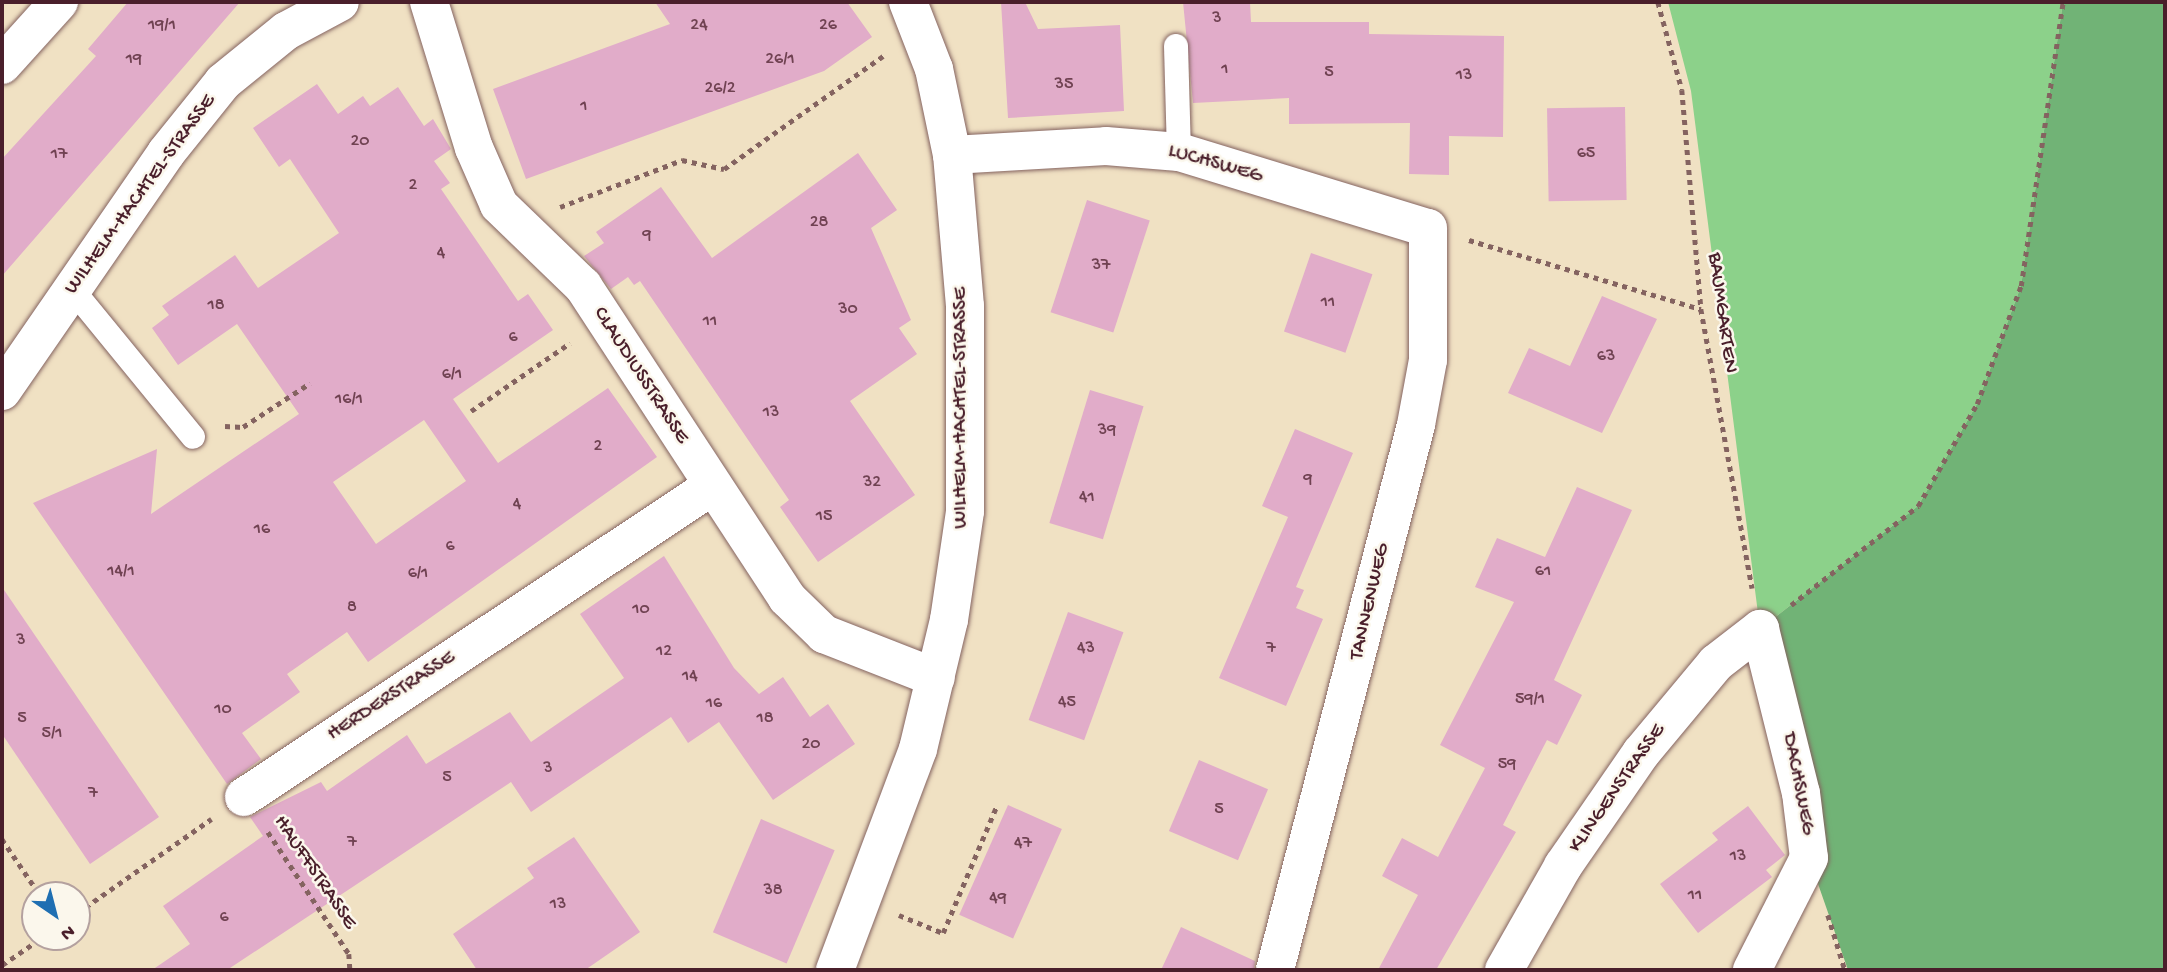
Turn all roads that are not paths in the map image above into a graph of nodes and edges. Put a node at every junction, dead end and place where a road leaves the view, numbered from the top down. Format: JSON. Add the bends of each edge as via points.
{"nodes":[{"id":1,"x":59,"y":2,"type":"edge"},
{"id":2,"x":340,"y":2,"type":"edge"},
{"id":3,"x":429,"y":2,"type":"edge"},
{"id":4,"x":915,"y":15,"type":"edge"},
{"id":5,"x":1176,"y":47,"type":"dead end"},
{"id":6,"x":2,"y":65,"type":"edge"},
{"id":7,"x":1179,"y":152,"type":"junction"},
{"id":8,"x":952,"y":155,"type":"junction"},
{"id":9,"x":1428,"y":228,"type":"joint"},
{"id":10,"x":72,"y":289,"type":"junction"},
{"id":11,"x":2,"y":391,"type":"edge"},
{"id":12,"x":187,"y":430,"type":"road end"},
{"id":13,"x":711,"y":487,"type":"junction"},
{"id":14,"x":1760,"y":629,"type":"joint"},
{"id":15,"x":936,"y":678,"type":"junction"},
{"id":16,"x":244,"y":797,"type":"road end"},
{"id":17,"x":835,"y":970,"type":"edge"},
{"id":18,"x":1275,"y":970,"type":"edge"},
{"id":19,"x":1504,"y":970,"type":"edge"},
{"id":20,"x":1752,"y":970,"type":"edge"}],
"edges":[{"from":1,"to":6,"type":"street"},
{"from":2,"to":10,"type":"street","name":"WILHELM-HACHTEL-STRASSE","via":[[286,31],[223,82]]},
{"from":3,"to":13,"type":"street","name":"CLAUDIUSSTRASSE","via":[[485,179],[517,223],[560,259],[605,319]]},
{"from":4,"to":8,"type":"street","name":"WILHELM-HACHTEL-STRASSE"},
{"from":5,"to":7,"type":"lane"},
{"from":7,"to":8,"type":"street","name":"LUCHSWEG","via":[[1106,146]]},
{"from":7,"to":9,"type":"street","name":"LUCHSWEG"},
{"from":8,"to":15,"type":"street","name":"WILHELM-HACHTEL-STRASSE","via":[[965,306],[965,511]]},
{"from":9,"to":18,"type":"street","name":"TANNENWEG","via":[[1428,360],[1416,425]]},
{"from":10,"to":11,"type":"street","name":"WILHELM-HACHTEL-STRASSE"},
{"from":10,"to":12,"type":"lane"},
{"from":13,"to":15,"type":"street","name":"CLAUDIUSSTRASSE","via":[[805,619],[844,645]]},
{"from":13,"to":16,"type":"street","name":"HERDERSTRASSE"},
{"from":14,"to":19,"type":"street","name":"KLINGENSTRASSE","via":[[1716,663],[1641,754],[1563,866]]},
{"from":14,"to":20,"type":"street","name":"DACHSWEG","via":[[1801,793],[1809,858]]},
{"from":15,"to":17,"type":"street","name":"WILHELM-HACHTEL-STRASSE","via":[[866,901]]}]}
